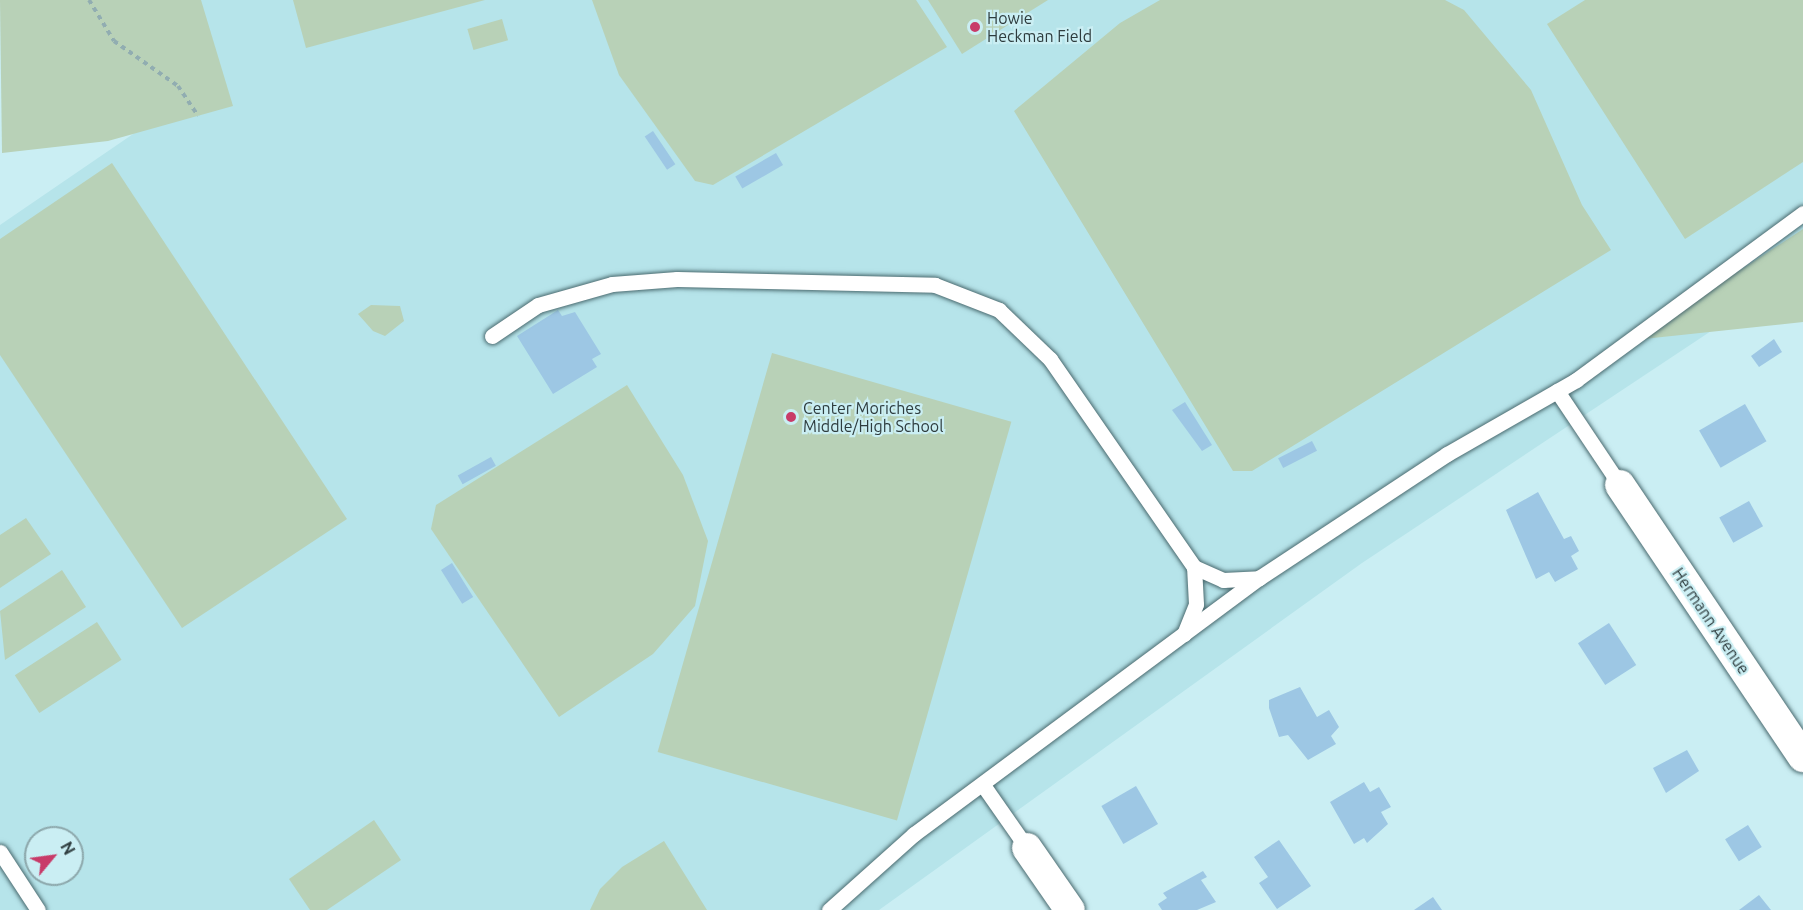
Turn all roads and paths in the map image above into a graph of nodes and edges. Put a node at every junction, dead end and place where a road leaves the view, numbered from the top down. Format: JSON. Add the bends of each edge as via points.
{"nodes":[{"id":1,"x":89,"y":0,"type":"edge"},
{"id":2,"x":198,"y":116,"type":"dead end"},
{"id":3,"x":1803,"y":213,"type":"edge"},
{"id":4,"x":492,"y":336,"type":"dead end"},
{"id":5,"x":1557,"y":391,"type":"junction"},
{"id":6,"x":1620,"y":485,"type":"joint"},
{"id":7,"x":1194,"y":567,"type":"junction"},
{"id":8,"x":1259,"y":578,"type":"junction"},
{"id":9,"x":1184,"y":634,"type":"junction"},
{"id":10,"x":1802,"y":751,"type":"edge"},
{"id":11,"x":983,"y":785,"type":"junction"},
{"id":12,"x":1027,"y":848,"type":"joint"},
{"id":13,"x":0,"y":852,"type":"edge"},
{"id":14,"x":38,"y":910,"type":"edge"},
{"id":15,"x":829,"y":910,"type":"edge"},
{"id":16,"x":1070,"y":910,"type":"edge"}],
"edges":[{"from":1,"to":2,"type":"path","via":[[114,41],[178,86]]},
{"from":3,"to":5,"type":"lane"},
{"from":4,"to":7,"type":"lane","via":[[538,306],[612,284],[677,279],[935,285],[999,310],[1050,359]]},
{"from":5,"to":6,"type":"lane"},
{"from":5,"to":8,"type":"lane","via":[[1447,454]]},
{"from":6,"to":10,"type":"street","name":"Hermann Avenue"},
{"from":7,"to":8,"type":"lane","via":[[1223,579]]},
{"from":7,"to":9,"type":"lane","via":[[1196,603]]},
{"from":8,"to":9,"type":"lane"},
{"from":9,"to":11,"type":"lane"},
{"from":11,"to":12,"type":"lane"},
{"from":11,"to":15,"type":"lane","via":[[914,834]]},
{"from":12,"to":16,"type":"street"},
{"from":13,"to":14,"type":"lane"}]}
